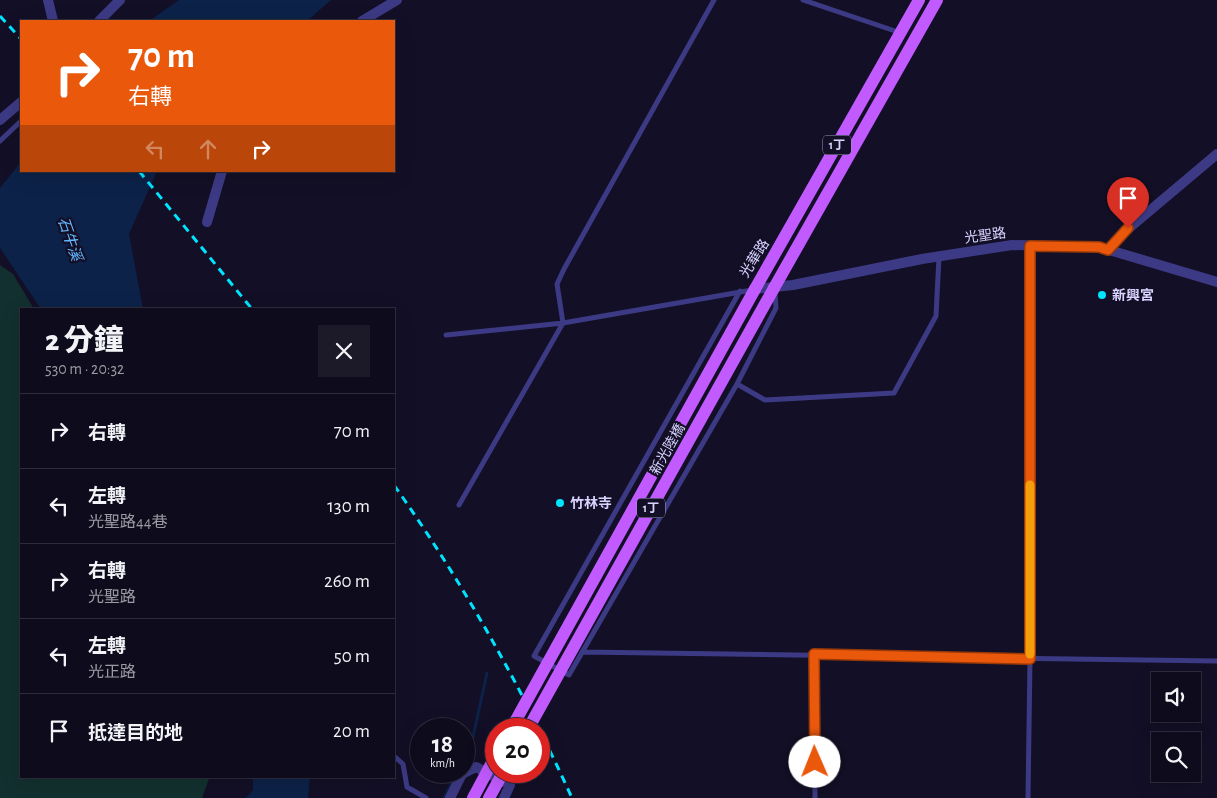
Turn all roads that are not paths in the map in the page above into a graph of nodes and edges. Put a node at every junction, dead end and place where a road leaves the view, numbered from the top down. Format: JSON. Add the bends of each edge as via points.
{"nodes":[{"id":1,"x":48,"y":0,"type":"edge"},
{"id":2,"x":120,"y":0,"type":"edge"},
{"id":3,"x":397,"y":0,"type":"edge"},
{"id":4,"x":714,"y":0,"type":"edge"},
{"id":5,"x":803,"y":0,"type":"edge"},
{"id":6,"x":920,"y":0,"type":"edge"},
{"id":7,"x":937,"y":0,"type":"edge"},
{"id":8,"x":53,"y":20,"type":"edge"},
{"id":9,"x":100,"y":20,"type":"edge"},
{"id":10,"x":364,"y":20,"type":"edge"},
{"id":11,"x":901,"y":34,"type":"junction"},
{"id":12,"x":882,"y":67,"type":"junction"},
{"id":13,"x":895,"y":74,"type":"junction"},
{"id":14,"x":20,"y":103,"type":"edge"},
{"id":15,"x":0,"y":120,"type":"edge"},
{"id":16,"x":20,"y":123,"type":"edge"},
{"id":17,"x":0,"y":141,"type":"edge"},
{"id":18,"x":1217,"y":154,"type":"edge"},
{"id":19,"x":222,"y":172,"type":"edge"},
{"id":20,"x":207,"y":222,"type":"dead end"},
{"id":21,"x":1030,"y":246,"type":"junction"},
{"id":22,"x":1108,"y":250,"type":"junction"},
{"id":23,"x":938,"y":256,"type":"junction"},
{"id":24,"x":1217,"y":282,"type":"edge"},
{"id":25,"x":774,"y":288,"type":"junction"},
{"id":26,"x":755,"y":289,"type":"junction"},
{"id":27,"x":740,"y":291,"type":"junction"},
{"id":28,"x":563,"y":322,"type":"junction"},
{"id":29,"x":446,"y":335,"type":"dead end"},
{"id":30,"x":737,"y":384,"type":"junction"},
{"id":31,"x":459,"y":505,"type":"dead end"},
{"id":32,"x":582,"y":652,"type":"junction"},
{"id":33,"x":814,"y":654,"type":"junction"},
{"id":34,"x":1030,"y":659,"type":"junction"},
{"id":35,"x":1217,"y":661,"type":"edge"},
{"id":36,"x":517,"y":718,"type":"edge"},
{"id":37,"x":534,"y":718,"type":"edge"},
{"id":38,"x":395,"y":757,"type":"edge"},
{"id":39,"x":485,"y":776,"type":"edge"},
{"id":40,"x":497,"y":783,"type":"edge"},
{"id":41,"x":426,"y":798,"type":"edge"},
{"id":42,"x":450,"y":798,"type":"edge"},
{"id":43,"x":473,"y":798,"type":"edge"},
{"id":44,"x":489,"y":798,"type":"edge"},
{"id":45,"x":504,"y":798,"type":"edge"},
{"id":46,"x":815,"y":798,"type":"edge"},
{"id":47,"x":1028,"y":798,"type":"edge"}],
"edges":[{"from":1,"to":8,"type":"street"},
{"from":2,"to":9,"type":"street"},
{"from":3,"to":10,"type":"street"},
{"from":4,"to":28,"type":"lane","via":[[560,276],[557,284]]},
{"from":5,"to":11,"type":"lane"},
{"from":6,"to":11,"type":"main road","name":"光華路","number":"1丁"},
{"from":7,"to":13,"type":"main road","number":"1丁"},
{"from":11,"to":12,"type":"main road","name":"光華路","number":"1丁"},
{"from":12,"to":13,"type":"main road"},
{"from":12,"to":26,"type":"main road","name":"光華路","number":"1丁"},
{"from":13,"to":25,"type":"main road","number":"1丁"},
{"from":14,"to":15,"type":"street"},
{"from":16,"to":17,"type":"lane"},
{"from":18,"to":22,"type":"street","via":[[1128,228]]},
{"from":19,"to":20,"type":"street"},
{"from":21,"to":22,"type":"street","name":"光聖路","via":[[1099,247]]},
{"from":21,"to":23,"type":"street","name":"光聖路","via":[[1012,245]]},
{"from":21,"to":34,"type":"street"},
{"from":22,"to":24,"type":"street","name":"光聖路"},
{"from":23,"to":25,"type":"street","name":"光聖路"},
{"from":23,"to":30,"type":"lane","via":[[936,316],[894,393],[765,400]]},
{"from":25,"to":26,"type":"street","name":"光聖路"},
{"from":25,"to":30,"type":"lane","via":[[776,308]]},
{"from":25,"to":37,"type":"main road","name":"新光陸橋","number":"1丁","bridge":true},
{"from":26,"to":27,"type":"lane","name":"光華路"},
{"from":26,"to":36,"type":"main road","name":"新光陸橋","number":"1丁","bridge":true},
{"from":27,"to":28,"type":"lane","name":"光華路"},
{"from":27,"to":32,"type":"lane","via":[[534,656],[569,674]]},
{"from":28,"to":29,"type":"lane","name":"光華路"},
{"from":28,"to":31,"type":"lane"},
{"from":30,"to":32,"type":"lane"},
{"from":32,"to":33,"type":"lane"},
{"from":33,"to":34,"type":"lane"},
{"from":33,"to":46,"type":"lane"},
{"from":34,"to":35,"type":"lane"},
{"from":34,"to":47,"type":"lane"},
{"from":38,"to":41,"type":"lane","via":[[403,764],[408,786]]},
{"from":39,"to":43,"type":"main road","bridge":true},
{"from":40,"to":44,"type":"main road","bridge":true},
{"from":42,"to":45,"type":"street","via":[[462,774],[476,767],[510,785]]}]}
